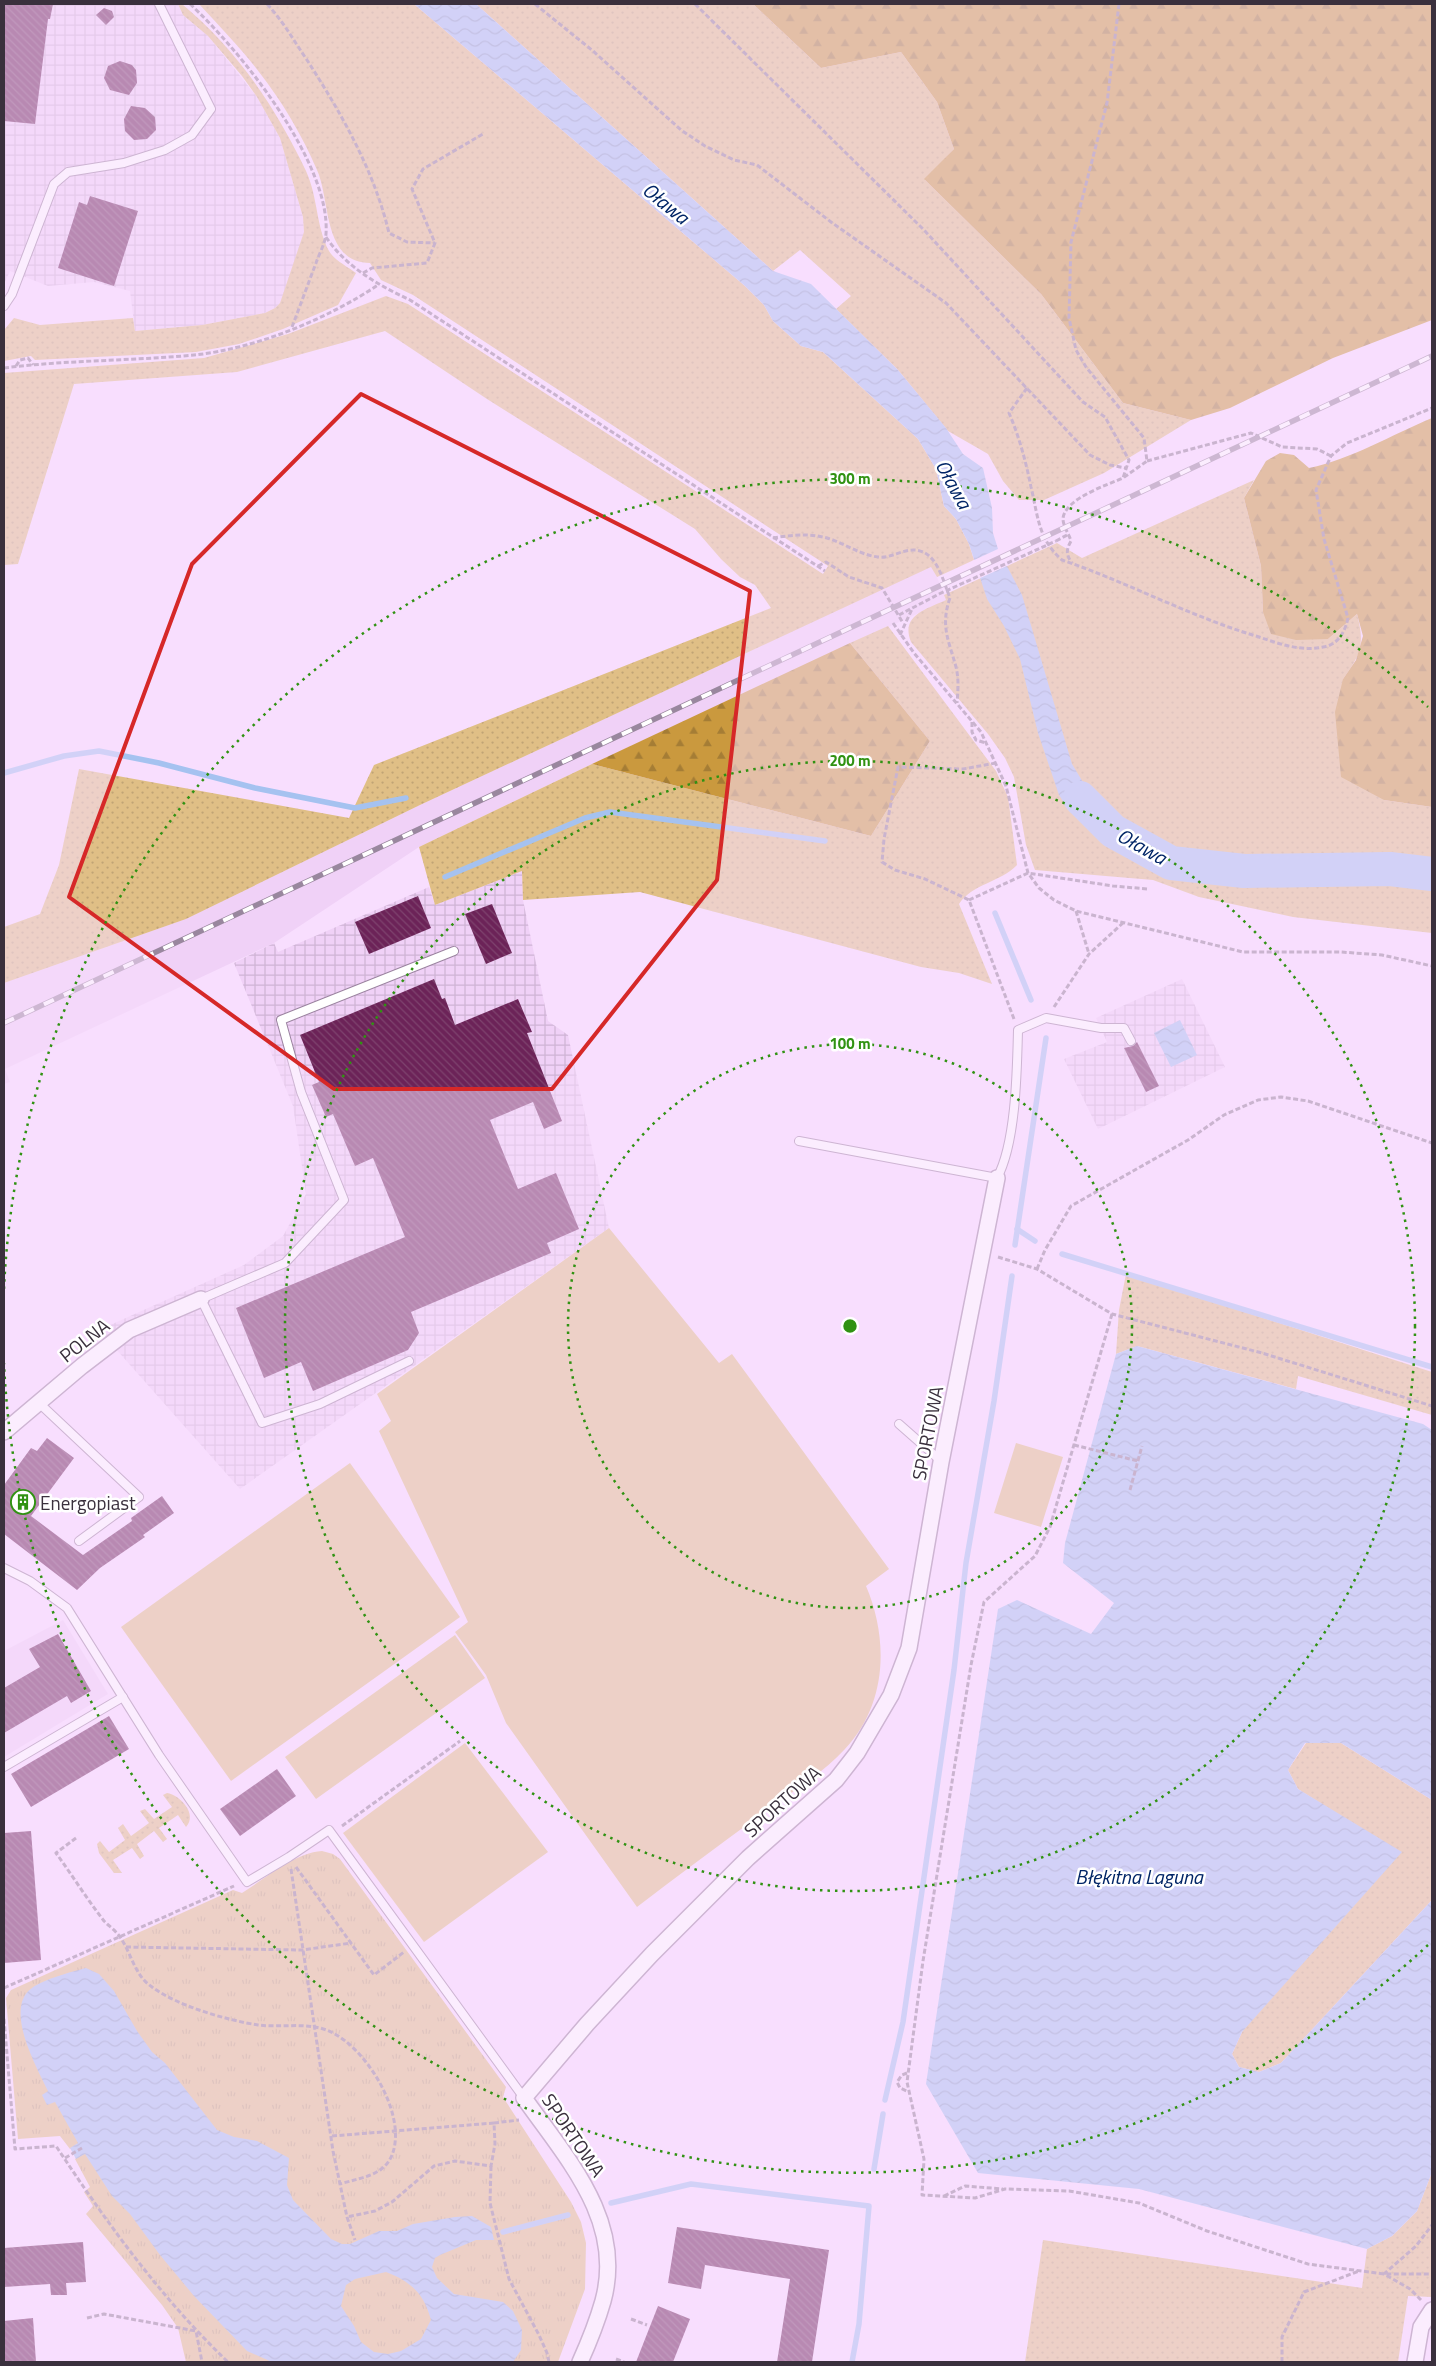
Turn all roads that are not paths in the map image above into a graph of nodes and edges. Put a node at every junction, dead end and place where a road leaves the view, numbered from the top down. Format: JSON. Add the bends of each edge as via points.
{"nodes":[{"id":1,"x":159,"y":4,"type":"edge"},
{"id":2,"x":4,"y":306,"type":"edge"},
{"id":3,"x":454,"y":951,"type":"dead end"},
{"id":4,"x":1131,"y":1041,"type":"dead end"},
{"id":5,"x":799,"y":1142,"type":"dead end"},
{"id":6,"x":997,"y":1178,"type":"junction"},
{"id":7,"x":202,"y":1299,"type":"junction"},
{"id":8,"x":409,"y":1361,"type":"dead end"},
{"id":9,"x":39,"y":1403,"type":"junction"},
{"id":10,"x":899,"y":1424,"type":"dead end"},
{"id":11,"x":4,"y":1432,"type":"edge"},
{"id":12,"x":942,"y":1462,"type":"junction"},
{"id":13,"x":79,"y":1541,"type":"dead end"},
{"id":14,"x":4,"y":1568,"type":"edge"},
{"id":15,"x":123,"y":1697,"type":"junction"},
{"id":16,"x":4,"y":1767,"type":"edge"},
{"id":17,"x":524,"y":2098,"type":"junction"},
{"id":18,"x":1432,"y":2310,"type":"edge"},
{"id":19,"x":580,"y":2362,"type":"edge"},
{"id":20,"x":1415,"y":2362,"type":"edge"}],
"edges":[{"from":1,"to":2,"type":"lane","via":[[211,109],[192,135],[165,150],[124,163],[68,172],[54,184],[12,294]]},
{"from":3,"to":7,"type":"lane","via":[[281,1020],[302,1092],[344,1200],[285,1263]]},
{"from":4,"to":6,"type":"lane","via":[[1124,1028],[1101,1028],[1046,1018],[1018,1030],[1017,1085],[1004,1165]]},
{"from":5,"to":6,"type":"lane"},
{"from":6,"to":12,"type":"street","name":"SPORTOWA"},
{"from":7,"to":8,"type":"lane","via":[[262,1423],[320,1404]]},
{"from":7,"to":9,"type":"street","name":"POLNA","via":[[129,1330]]},
{"from":9,"to":11,"type":"street","name":"POLNA"},
{"from":9,"to":13,"type":"lane","via":[[139,1497]]},
{"from":10,"to":12,"type":"lane"},
{"from":12,"to":17,"type":"street","name":"SPORTOWA","via":[[909,1648],[892,1695],[857,1753],[836,1780],[748,1858],[652,1954],[586,2024]]},
{"from":14,"to":15,"type":"lane","via":[[30,1581],[66,1608]]},
{"from":15,"to":16,"type":"lane"},
{"from":15,"to":17,"type":"lane","via":[[247,1882],[329,1830]]},
{"from":17,"to":19,"type":"street","name":"SPORTOWA","via":[[588,2190],[601,2218],[606,2241],[608,2268],[603,2300]]},
{"from":18,"to":20,"type":"street","via":[[1421,2326]]}]}
